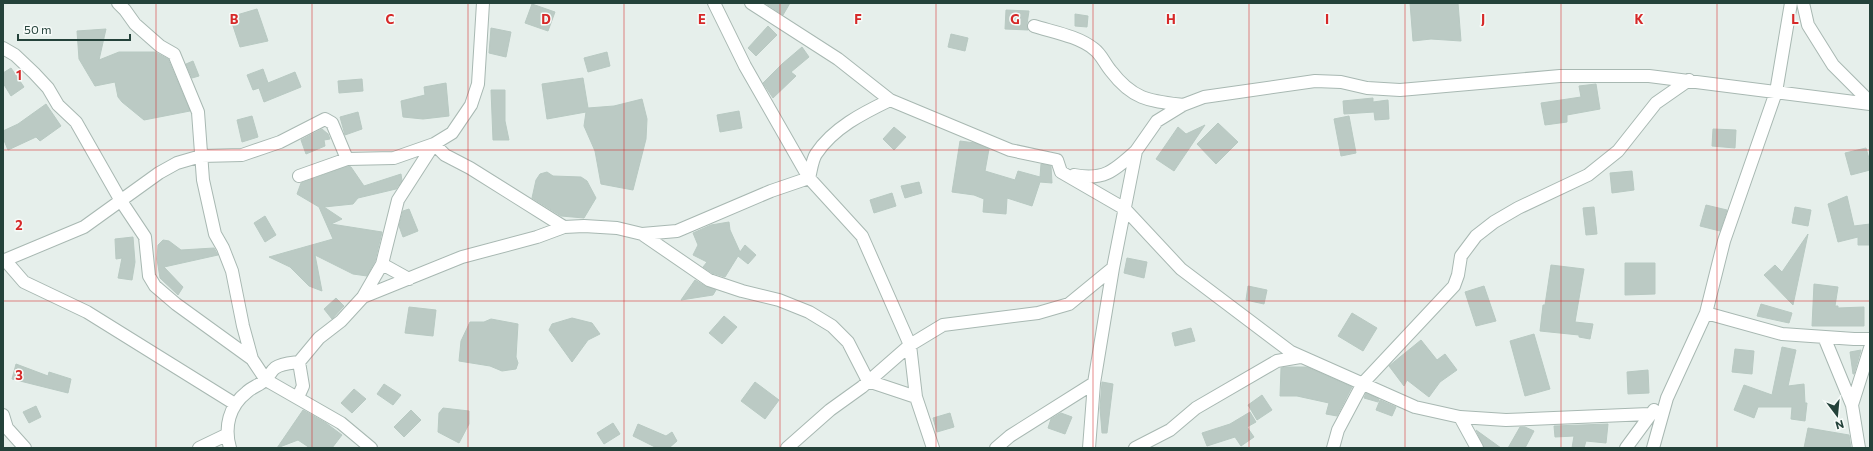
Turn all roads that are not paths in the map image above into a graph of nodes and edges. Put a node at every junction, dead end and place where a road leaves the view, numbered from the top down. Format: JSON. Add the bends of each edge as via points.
{"nodes":[{"id":1,"x":118,"y":3,"type":"edge"},
{"id":2,"x":483,"y":3,"type":"edge"},
{"id":3,"x":714,"y":3,"type":"edge"},
{"id":4,"x":751,"y":3,"type":"edge"},
{"id":5,"x":1791,"y":3,"type":"edge"},
{"id":6,"x":1803,"y":3,"type":"edge"},
{"id":7,"x":1034,"y":26,"type":"dead end"},
{"id":8,"x":3,"y":48,"type":"edge"},
{"id":9,"x":1689,"y":80,"type":"junction"},
{"id":10,"x":1776,"y":92,"type":"junction"},
{"id":11,"x":890,"y":100,"type":"junction"},
{"id":12,"x":1870,"y":103,"type":"edge"},
{"id":13,"x":1183,"y":105,"type":"junction"},
{"id":14,"x":434,"y":144,"type":"junction"},
{"id":15,"x":1136,"y":151,"type":"junction"},
{"id":16,"x":201,"y":156,"type":"junction"},
{"id":17,"x":347,"y":160,"type":"junction"},
{"id":18,"x":1061,"y":172,"type":"junction"},
{"id":19,"x":299,"y":176,"type":"dead end"},
{"id":20,"x":809,"y":178,"type":"junction"},
{"id":21,"x":121,"y":201,"type":"junction"},
{"id":22,"x":1126,"y":209,"type":"junction"},
{"id":23,"x":564,"y":227,"type":"junction"},
{"id":24,"x":642,"y":234,"type":"junction"},
{"id":25,"x":4,"y":260,"type":"edge"},
{"id":26,"x":382,"y":264,"type":"junction"},
{"id":27,"x":1113,"y":268,"type":"junction"},
{"id":28,"x":409,"y":279,"type":"junction"},
{"id":29,"x":363,"y":297,"type":"junction"},
{"id":30,"x":1706,"y":313,"type":"junction"},
{"id":31,"x":1824,"y":337,"type":"junction"},
{"id":32,"x":1870,"y":339,"type":"edge"},
{"id":33,"x":910,"y":345,"type":"junction"},
{"id":34,"x":1870,"y":348,"type":"edge"},
{"id":35,"x":1300,"y":357,"type":"junction"},
{"id":36,"x":252,"y":359,"type":"junction"},
{"id":37,"x":299,"y":362,"type":"junction"},
{"id":38,"x":266,"y":380,"type":"junction"},
{"id":39,"x":868,"y":380,"type":"junction"},
{"id":40,"x":1094,"y":383,"type":"junction"},
{"id":41,"x":1363,"y":383,"type":"junction"},
{"id":42,"x":298,"y":397,"type":"junction"},
{"id":43,"x":916,"y":397,"type":"junction"},
{"id":44,"x":1666,"y":398,"type":"junction"},
{"id":45,"x":235,"y":404,"type":"junction"},
{"id":46,"x":1852,"y":406,"type":"junction"},
{"id":47,"x":1649,"y":414,"type":"junction"},
{"id":48,"x":3,"y":415,"type":"edge"},
{"id":49,"x":1460,"y":417,"type":"junction"},
{"id":50,"x":5,"y":433,"type":"edge"},
{"id":51,"x":226,"y":435,"type":"junction"},
{"id":52,"x":1090,"y":447,"type":"edge"},
{"id":53,"x":26,"y":448,"type":"edge"},
{"id":54,"x":199,"y":448,"type":"edge"},
{"id":55,"x":230,"y":448,"type":"edge"},
{"id":56,"x":371,"y":448,"type":"edge"},
{"id":57,"x":787,"y":448,"type":"edge"},
{"id":58,"x":933,"y":448,"type":"edge"},
{"id":59,"x":996,"y":448,"type":"edge"},
{"id":60,"x":1135,"y":448,"type":"edge"},
{"id":61,"x":1333,"y":448,"type":"edge"},
{"id":62,"x":1477,"y":448,"type":"edge"},
{"id":63,"x":1626,"y":448,"type":"edge"},
{"id":64,"x":1653,"y":448,"type":"edge"},
{"id":65,"x":1858,"y":448,"type":"edge"}],
"edges":[{"from":1,"to":16,"type":"street","via":[[135,24],[160,46],[174,54],[198,112]]},
{"from":2,"to":14,"type":"street","via":[[478,84],[471,105],[452,133]]},
{"from":3,"to":20,"type":"street","via":[[745,66]]},
{"from":4,"to":11,"type":"street","via":[[838,59]]},
{"from":5,"to":10,"type":"street"},
{"from":6,"to":12,"type":"street","via":[[1808,26],[1833,65]]},
{"from":7,"to":13,"type":"street","via":[[1083,41],[1096,50],[1111,72],[1128,89],[1151,102]]},
{"from":8,"to":21,"type":"street","via":[[15,55],[43,83],[58,105],[76,122]]},
{"from":9,"to":10,"type":"street"},
{"from":9,"to":13,"type":"street","via":[[1649,76],[1560,76],[1400,90],[1316,81],[1204,98]]},
{"from":9,"to":41,"type":"street","via":[[1656,104],[1618,151],[1588,175],[1518,208],[1476,236],[1461,256],[1454,286]]},
{"from":10,"to":12,"type":"street"},
{"from":10,"to":30,"type":"street","via":[[1724,240]]},
{"from":11,"to":18,"type":"street","via":[[1010,150],[1057,160]]},
{"from":11,"to":20,"type":"street","via":[[855,118],[830,139],[815,155]]},
{"from":13,"to":15,"type":"street","via":[[1157,122]]},
{"from":14,"to":17,"type":"street","via":[[394,158]]},
{"from":14,"to":23,"type":"street","via":[[445,155]]},
{"from":14,"to":26,"type":"street","via":[[398,200]]},
{"from":15,"to":18,"type":"street","via":[[1104,175],[1089,178]]},
{"from":15,"to":22,"type":"street"},
{"from":16,"to":17,"type":"street","via":[[242,155],[280,142],[325,118],[332,123]]},
{"from":16,"to":21,"type":"street","via":[[177,163],[159,173]]},
{"from":16,"to":36,"type":"street","via":[[203,180],[215,234],[232,271]]},
{"from":17,"to":19,"type":"street"},
{"from":18,"to":22,"type":"street"},
{"from":20,"to":24,"type":"street","via":[[677,231]]},
{"from":20,"to":33,"type":"street","via":[[862,236]]},
{"from":21,"to":25,"type":"street","via":[[84,227]]},
{"from":21,"to":36,"type":"street","via":[[144,238],[149,276],[155,286]]},
{"from":22,"to":27,"type":"street"},
{"from":22,"to":35,"type":"street","via":[[1181,269]]},
{"from":23,"to":24,"type":"street","via":[[616,228]]},
{"from":23,"to":28,"type":"street","via":[[537,238],[462,257]]},
{"from":24,"to":39,"type":"street","via":[[709,280],[779,300],[809,312],[832,326],[848,342]]},
{"from":25,"to":45,"type":"street","via":[[24,282],[87,312]]},
{"from":26,"to":28,"type":"street"},
{"from":26,"to":29,"type":"street"},
{"from":27,"to":33,"type":"street","via":[[1069,304],[1038,313],[943,325]]},
{"from":27,"to":40,"type":"street"},
{"from":28,"to":29,"type":"street"},
{"from":29,"to":37,"type":"street","via":[[341,321],[319,338]]},
{"from":30,"to":31,"type":"street","via":[[1782,334]]},
{"from":30,"to":44,"type":"street"},
{"from":31,"to":32,"type":"street"},
{"from":31,"to":46,"type":"street"},
{"from":33,"to":39,"type":"street"},
{"from":33,"to":43,"type":"street"},
{"from":34,"to":46,"type":"street"},
{"from":35,"to":41,"type":"street"},
{"from":35,"to":60,"type":"street","via":[[1277,361],[1196,408],[1170,430]]},
{"from":36,"to":38,"type":"street"},
{"from":37,"to":38,"type":"street","via":[[287,363],[276,368]]},
{"from":37,"to":42,"type":"street","via":[[303,386]]},
{"from":38,"to":42,"type":"street"},
{"from":38,"to":45,"type":"street","via":[[247,391]]},
{"from":39,"to":43,"type":"street"},
{"from":39,"to":57,"type":"street"},
{"from":40,"to":52,"type":"street"},
{"from":40,"to":59,"type":"street","via":[[1010,436]]},
{"from":41,"to":49,"type":"street","via":[[1415,407]]},
{"from":41,"to":61,"type":"street","via":[[1338,430]]},
{"from":42,"to":56,"type":"street","via":[[341,423]]},
{"from":43,"to":58,"type":"street"},
{"from":44,"to":47,"type":"street"},
{"from":44,"to":64,"type":"street"},
{"from":45,"to":51,"type":"street","via":[[228,420]]},
{"from":46,"to":65,"type":"street"},
{"from":47,"to":49,"type":"street","via":[[1506,420]]},
{"from":47,"to":63,"type":"street"},
{"from":48,"to":50,"type":"street"},
{"from":49,"to":62,"type":"street"},
{"from":50,"to":53,"type":"street"},
{"from":51,"to":54,"type":"street"},
{"from":51,"to":55,"type":"street"}]}
